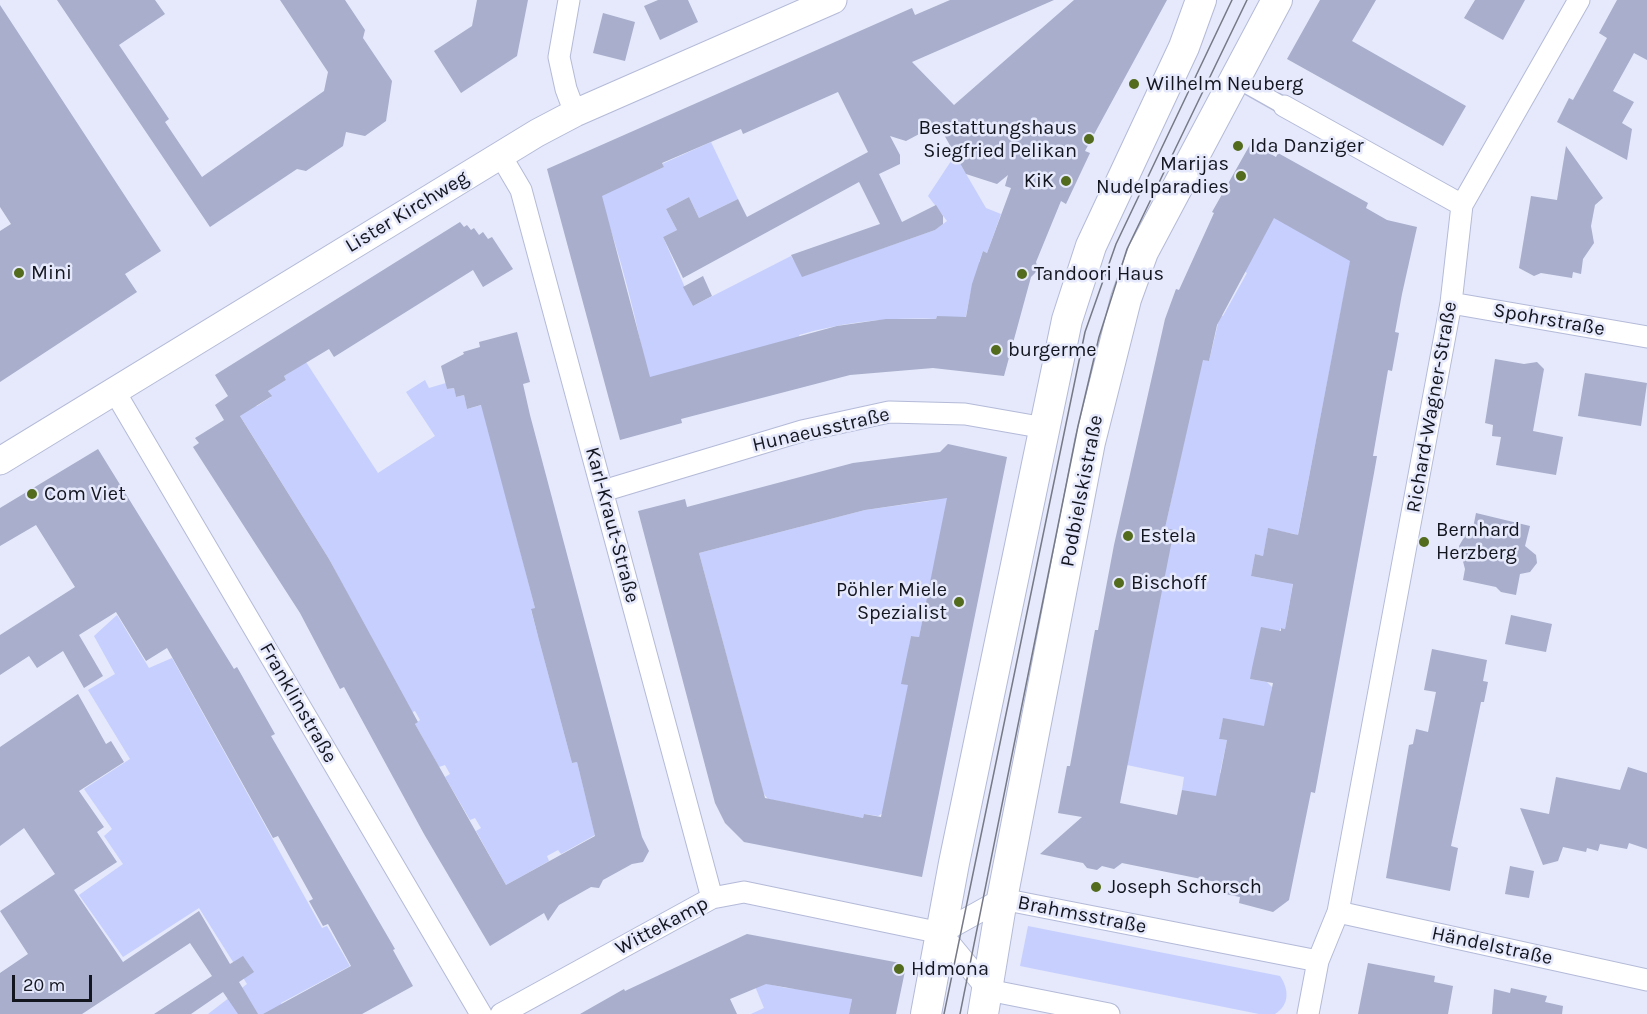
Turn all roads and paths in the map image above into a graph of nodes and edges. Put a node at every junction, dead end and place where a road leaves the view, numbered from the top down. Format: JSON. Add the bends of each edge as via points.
{"nodes":[{"id":1,"x":569,"y":0,"type":"edge"},
{"id":2,"x":833,"y":0,"type":"edge"},
{"id":3,"x":1201,"y":0,"type":"edge"},
{"id":4,"x":1277,"y":0,"type":"edge"},
{"id":5,"x":1579,"y":0,"type":"edge"},
{"id":6,"x":1236,"y":79,"type":"junction"},
{"id":7,"x":1284,"y":106,"type":"joint"},
{"id":8,"x":575,"y":113,"type":"junction"},
{"id":9,"x":501,"y":156,"type":"junction"},
{"id":10,"x":1462,"y":205,"type":"junction"},
{"id":11,"x":1452,"y":303,"type":"junction"},
{"id":12,"x":1647,"y":337,"type":"edge"},
{"id":13,"x":115,"y":392,"type":"junction"},
{"id":14,"x":1045,"y":428,"type":"junction"},
{"id":15,"x":0,"y":461,"type":"edge"},
{"id":16,"x":603,"y":491,"type":"junction"},
{"id":17,"x":712,"y":898,"type":"junction"},
{"id":18,"x":1002,"y":899,"type":"junction"},
{"id":19,"x":1338,"y":912,"type":"junction"},
{"id":20,"x":941,"y":933,"type":"junction"},
{"id":21,"x":1318,"y":961,"type":"junction"},
{"id":22,"x":1647,"y":980,"type":"edge"},
{"id":23,"x":986,"y":1002,"type":"edge"},
{"id":24,"x":480,"y":1014,"type":"edge"},
{"id":25,"x":501,"y":1014,"type":"edge"},
{"id":26,"x":926,"y":1014,"type":"edge"},
{"id":27,"x":1109,"y":1014,"type":"edge"},
{"id":28,"x":1308,"y":1014,"type":"edge"}],
"edges":[{"from":1,"to":8,"type":"street","via":[[559,57]]},
{"from":2,"to":8,"type":"street","name":"Lister Kirchweg"},
{"from":3,"to":14,"type":"main road","via":[[1184,47],[1091,246],[1067,320]]},
{"from":4,"to":6,"type":"main road","name":"Podbielskistraße"},
{"from":5,"to":10,"type":"street","name":"Richard-Wagner-Straße"},
{"from":6,"to":7,"type":"street"},
{"from":6,"to":18,"type":"main road","name":"Podbielskistraße","via":[[1143,252],[1126,298],[1090,442]]},
{"from":7,"to":10,"type":"street"},
{"from":8,"to":9,"type":"street","name":"Lister Kirchweg"},
{"from":9,"to":13,"type":"street","name":"Lister Kirchweg"},
{"from":9,"to":16,"type":"street","name":"Karl-Kraut-Straße","via":[[521,190]]},
{"from":10,"to":11,"type":"street","name":"Richard-Wagner-Straße"},
{"from":11,"to":12,"type":"street","name":"Spohrstraße"},
{"from":11,"to":19,"type":"street","name":"Richard-Wagner-Straße"},
{"from":13,"to":15,"type":"street","name":"Lister Kirchweg"},
{"from":13,"to":24,"type":"street","name":"Franklinstraße"},
{"from":14,"to":16,"type":"street","name":"Hunaeusstraße","via":[[965,414],[889,412],[802,431]]},
{"from":14,"to":20,"type":"main road"},
{"from":16,"to":17,"type":"street","name":"Karl-Kraut-Straße"},
{"from":17,"to":20,"type":"street","name":"Wittekamp","via":[[744,892]]},
{"from":17,"to":25,"type":"street","name":"Wittekamp"},
{"from":18,"to":20,"type":"street","name":"Brahmsstraße"},
{"from":18,"to":21,"type":"street","name":"Brahmsstraße"},
{"from":18,"to":23,"type":"main road","name":"Podbielskistraße"},
{"from":19,"to":21,"type":"street","name":"Richard-Wagner-Straße"},
{"from":19,"to":22,"type":"street","name":"Händelstraße"},
{"from":20,"to":23,"type":"street"},
{"from":20,"to":26,"type":"main road"},
{"from":21,"to":28,"type":"street","name":"Richard-Wagner-Straße"},
{"from":23,"to":27,"type":"street"}]}
